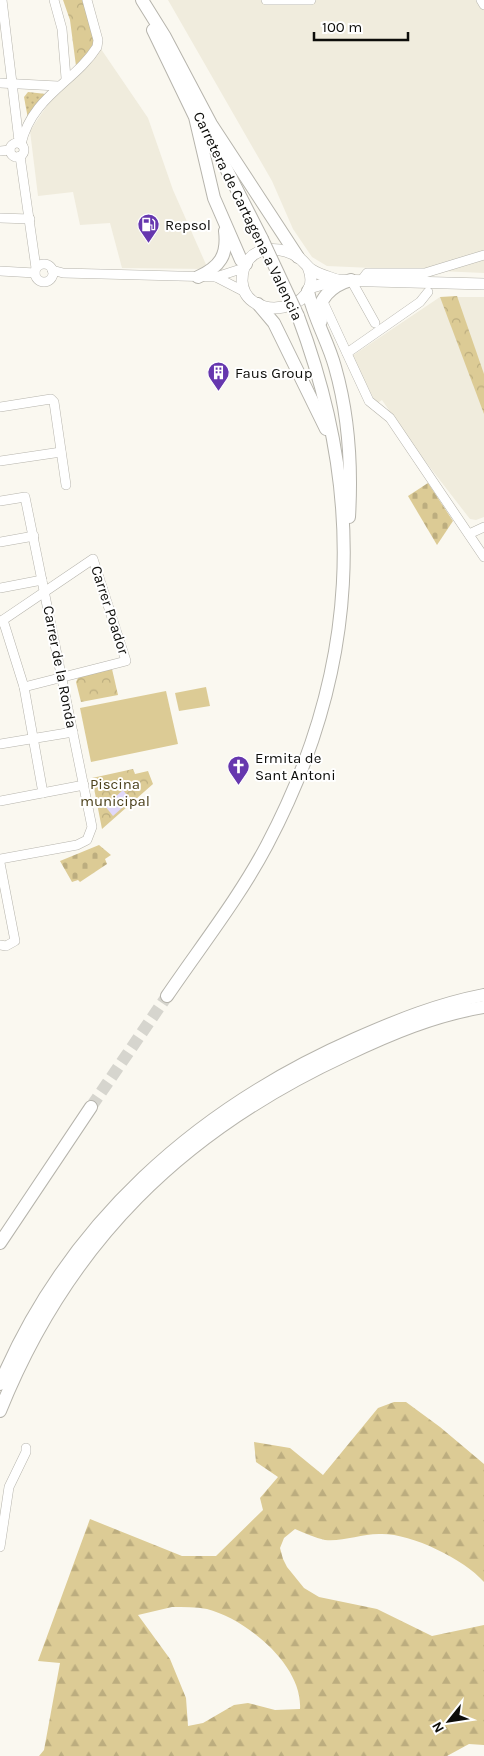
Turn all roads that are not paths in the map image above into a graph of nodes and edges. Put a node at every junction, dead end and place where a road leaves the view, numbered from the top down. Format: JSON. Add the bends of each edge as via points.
{"nodes":[{"id":1,"x":2,"y":0,"type":"edge"},
{"id":2,"x":54,"y":0,"type":"edge"},
{"id":3,"x":59,"y":0,"type":"edge"},
{"id":4,"x":86,"y":0,"type":"edge"},
{"id":5,"x":142,"y":0,"type":"edge"},
{"id":6,"x":266,"y":0,"type":"edge"},
{"id":7,"x":311,"y":0,"type":"edge"},
{"id":8,"x":480,"y":0,"type":"edge"},
{"id":9,"x":484,"y":5,"type":"edge"},
{"id":10,"x":2,"y":23,"type":"edge"},
{"id":11,"x":69,"y":76,"type":"junction"},
{"id":12,"x":0,"y":83,"type":"edge"},
{"id":13,"x":13,"y":84,"type":"junction"},
{"id":14,"x":58,"y":86,"type":"junction"},
{"id":15,"x":20,"y":143,"type":"junction"},
{"id":16,"x":0,"y":150,"type":"edge"},
{"id":17,"x":10,"y":150,"type":"junction"},
{"id":18,"x":20,"y":156,"type":"junction"},
{"id":19,"x":0,"y":218,"type":"edge"},
{"id":20,"x":30,"y":220,"type":"junction"},
{"id":21,"x":225,"y":226,"type":"junction"},
{"id":22,"x":482,"y":255,"type":"edge"},
{"id":23,"x":298,"y":257,"type":"junction"},
{"id":24,"x":245,"y":266,"type":"junction"},
{"id":25,"x":308,"y":267,"type":"junction"},
{"id":26,"x":38,"y":268,"type":"junction"},
{"id":27,"x":0,"y":271,"type":"edge"},
{"id":28,"x":51,"y":274,"type":"junction"},
{"id":29,"x":198,"y":277,"type":"junction"},
{"id":30,"x":216,"y":277,"type":"junction"},
{"id":31,"x":337,"y":280,"type":"junction"},
{"id":32,"x":356,"y":280,"type":"junction"},
{"id":33,"x":484,"y":284,"type":"edge"},
{"id":34,"x":309,"y":290,"type":"junction"},
{"id":35,"x":245,"y":292,"type":"junction"},
{"id":36,"x":428,"y":292,"type":"dead end"},
{"id":37,"x":258,"y":304,"type":"junction"},
{"id":38,"x":324,"y":304,"type":"dead end"},
{"id":39,"x":375,"y":323,"type":"dead end"},
{"id":40,"x":328,"y":345,"type":"junction"},
{"id":41,"x":347,"y":353,"type":"junction"},
{"id":42,"x":0,"y":407,"type":"edge"},
{"id":43,"x":61,"y":452,"type":"junction"},
{"id":44,"x":0,"y":461,"type":"edge"},
{"id":45,"x":66,"y":485,"type":"dead end"},
{"id":46,"x":0,"y":500,"type":"edge"},
{"id":47,"x":484,"y":527,"type":"edge"},
{"id":48,"x":469,"y":534,"type":"junction"},
{"id":49,"x":34,"y":536,"type":"junction"},
{"id":50,"x":0,"y":542,"type":"edge"},
{"id":51,"x":484,"y":557,"type":"edge"},
{"id":52,"x":344,"y":566,"type":"junction"},
{"id":53,"x":42,"y":580,"type":"junction"},
{"id":54,"x":344,"y":580,"type":"junction"},
{"id":55,"x":0,"y":588,"type":"edge"},
{"id":56,"x":45,"y":592,"type":"junction"},
{"id":57,"x":2,"y":621,"type":"edge"},
{"id":58,"x":62,"y":676,"type":"junction"},
{"id":59,"x":24,"y":687,"type":"junction"},
{"id":60,"x":73,"y":732,"type":"junction"},
{"id":61,"x":34,"y":739,"type":"junction"},
{"id":62,"x":0,"y":744,"type":"edge"},
{"id":63,"x":84,"y":785,"type":"junction"},
{"id":64,"x":43,"y":793,"type":"junction"},
{"id":65,"x":0,"y":801,"type":"edge"},
{"id":66,"x":0,"y":861,"type":"edge"},
{"id":67,"x":0,"y":945,"type":"edge"},
{"id":68,"x":484,"y":995,"type":"edge"},
{"id":69,"x":167,"y":996,"type":"tunnel mouth"},
{"id":70,"x":484,"y":1007,"type":"edge"},
{"id":71,"x":91,"y":1107,"type":"tunnel mouth"},
{"id":72,"x":0,"y":1243,"type":"edge"},
{"id":73,"x":0,"y":1384,"type":"edge"},
{"id":74,"x":0,"y":1411,"type":"edge"},
{"id":75,"x":26,"y":1448,"type":"dead end"},
{"id":76,"x":0,"y":1547,"type":"edge"}],
"edges":[{"from":1,"to":10,"type":"street"},
{"from":2,"to":11,"type":"street"},
{"from":3,"to":11,"type":"street","via":[[67,28]]},
{"from":4,"to":11,"type":"street","via":[[98,44]]},
{"from":5,"to":21,"type":"highway","via":[[155,35],[195,117],[214,198]]},
{"from":5,"to":23,"type":"highway","via":[[211,124]]},
{"from":5,"to":52,"type":"highway","name":"Carretera de Cartagena a Valencia","bridge":true,"via":[[298,316],[324,394],[336,449]]},
{"from":6,"to":7,"type":"street"},
{"from":8,"to":9,"type":"street"},
{"from":10,"to":13,"type":"street"},
{"from":11,"to":14,"type":"street"},
{"from":12,"to":13,"type":"street"},
{"from":13,"to":14,"type":"street"},
{"from":13,"to":15,"type":"street"},
{"from":14,"to":15,"type":"street","via":[[29,123]]},
{"from":15,"to":17,"type":"street","via":[[12,144]]},
{"from":15,"to":18,"type":"street","via":[[24,152]]},
{"from":16,"to":17,"type":"street"},
{"from":17,"to":18,"type":"street","via":[[14,156]]},
{"from":18,"to":20,"type":"street"},
{"from":19,"to":20,"type":"street"},
{"from":20,"to":26,"type":"street","via":[[33,254]]},
{"from":21,"to":24,"type":"highway"},
{"from":21,"to":29,"type":"highway","via":[[226,248],[222,259],[213,269]]},
{"from":22,"to":32,"type":"street","via":[[425,273],[367,273]]},
{"from":23,"to":24,"type":"main road","via":[[280,250],[267,250],[253,256]]},
{"from":23,"to":25,"type":"main road"},
{"from":24,"to":30,"type":"street"},
{"from":24,"to":35,"type":"main road","via":[[242,277]]},
{"from":25,"to":31,"type":"main road"},
{"from":25,"to":34,"type":"main road"},
{"from":26,"to":27,"type":"street"},
{"from":26,"to":28,"type":"street"},
{"from":26,"to":28,"type":"street","via":[[41,281]]},
{"from":28,"to":29,"type":"street"},
{"from":29,"to":30,"type":"street"},
{"from":30,"to":35,"type":"street"},
{"from":31,"to":32,"type":"main road"},
{"from":31,"to":34,"type":"main road"},
{"from":32,"to":33,"type":"main road"},
{"from":32,"to":39,"type":"street"},
{"from":32,"to":40,"type":"highway","via":[[333,288],[322,300],[319,310]]},
{"from":34,"to":37,"type":"main road","via":[[299,301],[284,308]]},
{"from":34,"to":40,"type":"highway"},
{"from":35,"to":37,"type":"main road"},
{"from":36,"to":41,"type":"street","via":[[415,306]]},
{"from":37,"to":52,"type":"highway","via":[[274,323],[327,430]]},
{"from":38,"to":41,"type":"street"},
{"from":40,"to":41,"type":"street"},
{"from":40,"to":54,"type":"highway","via":[[345,409],[350,453],[350,568]]},
{"from":41,"to":48,"type":"street","via":[[370,401],[390,418]]},
{"from":42,"to":43,"type":"street","via":[[51,399]]},
{"from":43,"to":44,"type":"street"},
{"from":43,"to":45,"type":"street"},
{"from":46,"to":49,"type":"street","name":"Carrer de la Ronda","via":[[25,497]]},
{"from":47,"to":48,"type":"street"},
{"from":48,"to":51,"type":"street"},
{"from":49,"to":50,"type":"street"},
{"from":49,"to":53,"type":"street","name":"Carrer de la Ronda"},
{"from":52,"to":54,"type":"highway","name":"Carretera de Cartagena a Valencia"},
{"from":53,"to":55,"type":"street"},
{"from":53,"to":56,"type":"street","name":"Carrer de la Ronda"},
{"from":54,"to":69,"type":"highway","name":"Carretera de Cartagena a Valencia","via":[[335,657],[324,704],[287,805],[248,877]]},
{"from":56,"to":57,"type":"street"},
{"from":56,"to":58,"type":"street","name":"Carrer de la Ronda"},
{"from":56,"to":58,"type":"street","name":"Carrer Poador","via":[[93,558],[126,661]]},
{"from":57,"to":59,"type":"street"},
{"from":58,"to":59,"type":"street"},
{"from":58,"to":60,"type":"street","name":"Carrer de la Ronda"},
{"from":59,"to":61,"type":"street"},
{"from":60,"to":61,"type":"street"},
{"from":60,"to":63,"type":"street","name":"Carrer de la Ronda"},
{"from":61,"to":62,"type":"street"},
{"from":61,"to":64,"type":"street"},
{"from":63,"to":64,"type":"street"},
{"from":63,"to":66,"type":"street","name":"Carrer de la Ronda","via":[[92,824],[89,837],[76,845]]},
{"from":64,"to":65,"type":"street"},
{"from":66,"to":67,"type":"street","via":[[16,940],[6,946]]},
{"from":68,"to":73,"type":"highway","via":[[417,1012],[332,1049],[235,1103],[193,1135],[115,1204],[74,1253],[23,1336]]},
{"from":70,"to":74,"type":"highway","via":[[412,1026],[322,1066],[249,1107],[190,1150],[123,1213],[79,1264],[35,1335]]},
{"from":71,"to":72,"type":"highway"},
{"from":75,"to":76,"type":"street","via":[[9,1487]]}]}
